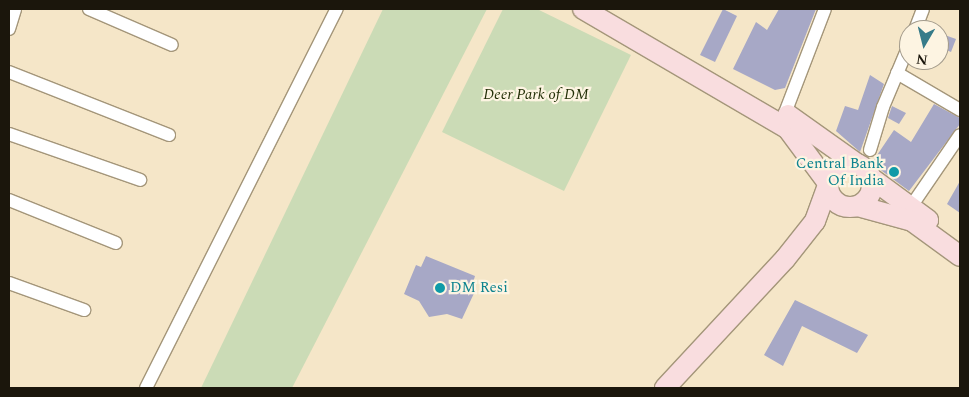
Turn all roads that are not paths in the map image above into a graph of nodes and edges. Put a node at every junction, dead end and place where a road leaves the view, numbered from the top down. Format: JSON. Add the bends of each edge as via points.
{"nodes":[{"id":1,"x":15,"y":9,"type":"edge"},
{"id":2,"x":89,"y":9,"type":"edge"},
{"id":3,"x":337,"y":9,"type":"edge"},
{"id":4,"x":584,"y":9,"type":"edge"},
{"id":5,"x":607,"y":9,"type":"edge"},
{"id":6,"x":825,"y":9,"type":"edge"},
{"id":7,"x":9,"y":29,"type":"edge"},
{"id":8,"x":172,"y":44,"type":"dead end"},
{"id":9,"x":899,"y":68,"type":"edge"},
{"id":10,"x":9,"y":72,"type":"edge"},
{"id":11,"x":897,"y":73,"type":"junction"},
{"id":12,"x":960,"y":110,"type":"edge"},
{"id":13,"x":785,"y":113,"type":"junction"},
{"id":14,"x":9,"y":134,"type":"edge"},
{"id":15,"x":169,"y":135,"type":"dead end"},
{"id":16,"x":960,"y":135,"type":"edge"},
{"id":17,"x":864,"y":157,"type":"junction"},
{"id":18,"x":871,"y":178,"type":"junction"},
{"id":19,"x":140,"y":180,"type":"dead end"},
{"id":20,"x":828,"y":185,"type":"junction"},
{"id":21,"x":9,"y":200,"type":"edge"},
{"id":22,"x":853,"y":206,"type":"junction"},
{"id":23,"x":910,"y":208,"type":"junction"},
{"id":24,"x":815,"y":221,"type":"junction"},
{"id":25,"x":116,"y":243,"type":"dead end"},
{"id":26,"x":960,"y":244,"type":"edge"},
{"id":27,"x":960,"y":256,"type":"edge"},
{"id":28,"x":9,"y":283,"type":"edge"},
{"id":29,"x":84,"y":310,"type":"dead end"},
{"id":30,"x":146,"y":388,"type":"edge"},
{"id":31,"x":665,"y":388,"type":"edge"}],
"edges":[{"from":1,"to":7,"type":"street"},
{"from":2,"to":8,"type":"street"},
{"from":3,"to":30,"type":"street"},
{"from":4,"to":20,"type":"main road","via":[[788,129]]},
{"from":5,"to":13,"type":"main road"},
{"from":6,"to":13,"type":"street"},
{"from":9,"to":11,"type":"street"},
{"from":10,"to":15,"type":"street"},
{"from":11,"to":12,"type":"street"},
{"from":11,"to":17,"type":"street"},
{"from":13,"to":17,"type":"main road"},
{"from":14,"to":19,"type":"street"},
{"from":16,"to":23,"type":"street"},
{"from":17,"to":18,"type":"main road"},
{"from":17,"to":20,"type":"main road","via":[[837,168]]},
{"from":18,"to":22,"type":"main road","via":[[870,195]]},
{"from":18,"to":23,"type":"main road"},
{"from":20,"to":22,"type":"main road","via":[[834,200]]},
{"from":20,"to":24,"type":"main road"},
{"from":21,"to":25,"type":"street"},
{"from":22,"to":24,"type":"main road"},
{"from":22,"to":27,"type":"main road","via":[[912,221]]},
{"from":23,"to":26,"type":"main road"},
{"from":24,"to":31,"type":"main road"},
{"from":28,"to":29,"type":"street"}]}
